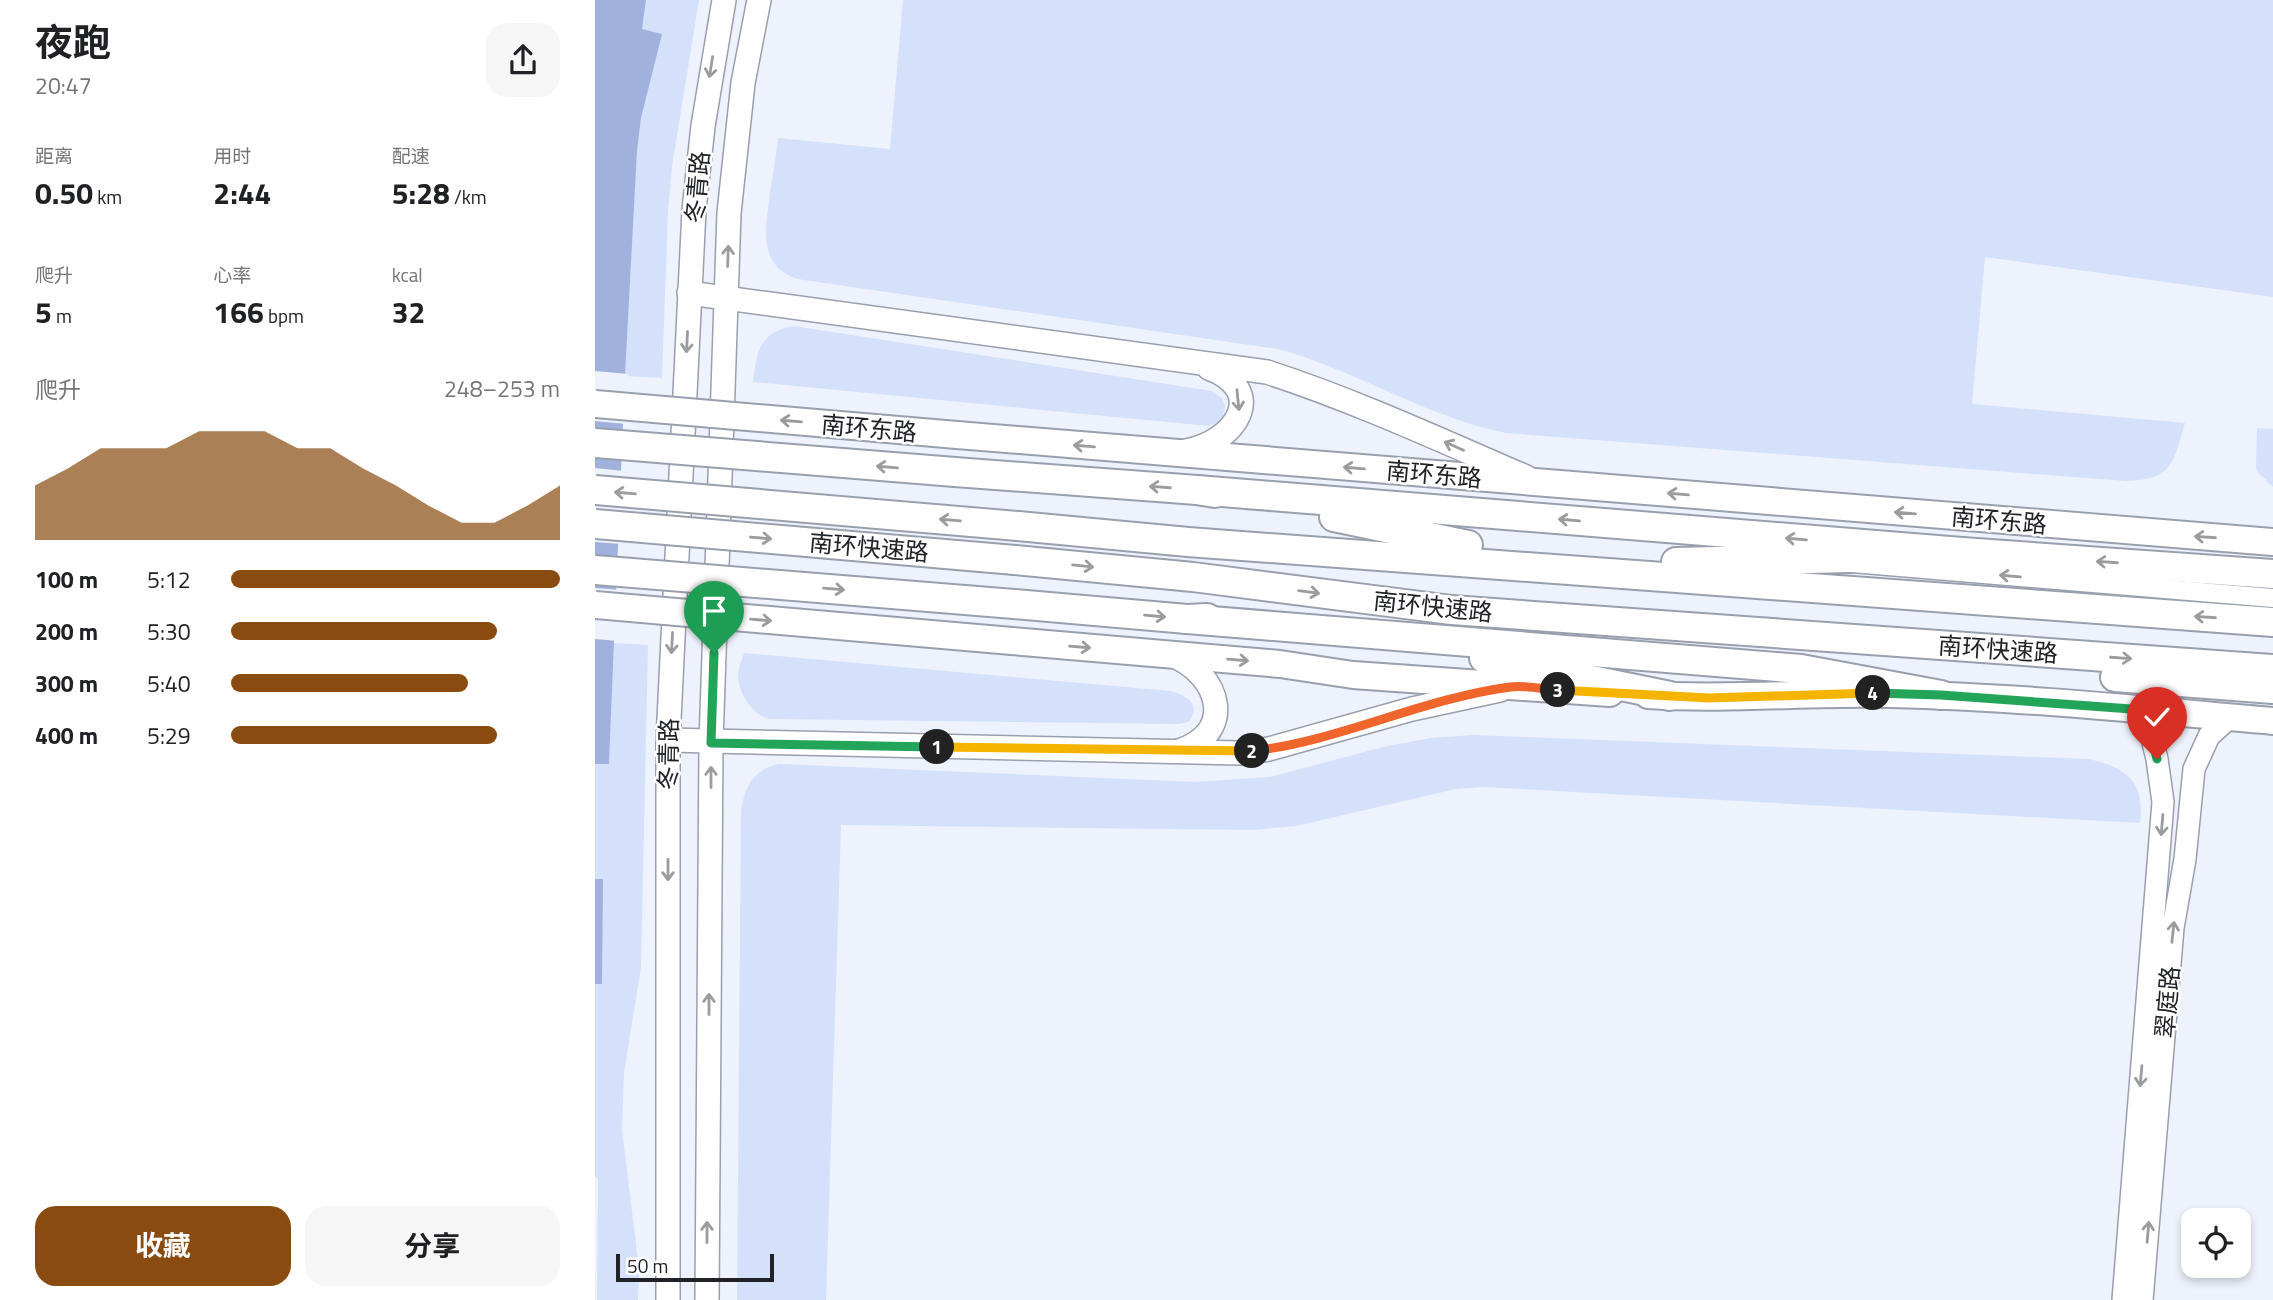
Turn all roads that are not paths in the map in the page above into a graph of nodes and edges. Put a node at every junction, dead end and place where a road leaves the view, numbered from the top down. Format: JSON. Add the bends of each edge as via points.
{"nodes":[{"id":1,"x":724,"y":0,"type":"edge"},
{"id":2,"x":759,"y":0,"type":"edge"},
{"id":3,"x":689,"y":293,"type":"junction"},
{"id":4,"x":726,"y":297,"type":"junction"},
{"id":5,"x":1190,"y":360,"type":"junction"},
{"id":6,"x":595,"y":404,"type":"edge"},
{"id":7,"x":595,"y":443,"type":"edge"},
{"id":8,"x":1177,"y":453,"type":"junction"},
{"id":9,"x":1539,"y":483,"type":"junction"},
{"id":10,"x":595,"y":490,"type":"edge"},
{"id":11,"x":1197,"y":490,"type":"junction"},
{"id":12,"x":595,"y":524,"type":"edge"},
{"id":13,"x":1188,"y":542,"type":"junction"},
{"id":14,"x":2273,"y":542,"type":"edge"},
{"id":15,"x":1468,"y":545,"type":"junction"},
{"id":16,"x":1962,"y":552,"type":"junction"},
{"id":17,"x":1813,"y":560,"type":"junction"},
{"id":18,"x":1676,"y":562,"type":"junction"},
{"id":19,"x":595,"y":570,"type":"edge"},
{"id":20,"x":2273,"y":574,"type":"edge"},
{"id":21,"x":2273,"y":598,"type":"edge"},
{"id":22,"x":1958,"y":599,"type":"junction"},
{"id":23,"x":595,"y":606,"type":"edge"},
{"id":24,"x":1452,"y":610,"type":"junction"},
{"id":25,"x":1327,"y":614,"type":"junction"},
{"id":26,"x":1187,"y":619,"type":"junction"},
{"id":27,"x":2273,"y":622,"type":"edge"},
{"id":28,"x":1358,"y":632,"type":"junction"},
{"id":29,"x":1170,"y":655,"type":"junction"},
{"id":30,"x":2217,"y":665,"type":"junction"},
{"id":31,"x":2273,"y":669,"type":"edge"},
{"id":32,"x":2273,"y":676,"type":"edge"},
{"id":33,"x":1511,"y":687,"type":"junction"},
{"id":34,"x":2273,"y":689,"type":"edge"},
{"id":35,"x":1941,"y":695,"type":"junction"},
{"id":36,"x":1670,"y":696,"type":"junction"},
{"id":37,"x":2145,"y":710,"type":"junction"},
{"id":38,"x":2230,"y":718,"type":"junction"},
{"id":39,"x":2273,"y":721,"type":"edge"},
{"id":40,"x":667,"y":740,"type":"junction"},
{"id":41,"x":711,"y":743,"type":"junction"},
{"id":42,"x":1176,"y":752,"type":"junction"},
{"id":43,"x":668,"y":1300,"type":"edge"},
{"id":44,"x":707,"y":1300,"type":"edge"},
{"id":45,"x":2123,"y":1300,"type":"edge"},
{"id":46,"x":2142,"y":1300,"type":"edge"}],
"edges":[{"from":1,"to":3,"type":"main road","name":"冬青路","one_way":true,"via":[[702,126]]},
{"from":4,"to":2,"type":"main road","name":"冬青路","one_way":true,"via":[[737,131]]},
{"from":3,"to":4,"type":"main road"},
{"from":3,"to":40,"type":"main road","name":"冬青路","one_way":true},
{"from":4,"to":5,"type":"main road"},
{"from":4,"to":41,"type":"main road","name":"冬青路"},
{"from":5,"to":8,"type":"main road","one_way":true,"via":[[1230,379],[1237,388],[1240,408],[1235,424],[1222,438]]},
{"from":9,"to":5,"type":"main road","one_way":true,"via":[[1327,391],[1267,372]]},
{"from":8,"to":6,"type":"main road","name":"南环东路","one_way":true,"bridge":true},
{"from":11,"to":7,"type":"highway","one_way":true,"bridge":true},
{"from":9,"to":8,"type":"main road","name":"南环东路","one_way":true},
{"from":14,"to":9,"type":"main road","name":"南环东路","one_way":true},
{"from":13,"to":10,"type":"highway","name":"南环快速路","one_way":true,"bridge":true},
{"from":11,"to":15,"type":"highway"},
{"from":16,"to":11,"type":"highway","one_way":true},
{"from":12,"to":24,"type":"highway","name":"南环快速路","one_way":true,"bridge":true,"via":[[1193,577]]},
{"from":13,"to":15,"type":"highway","name":"南环快速路"},
{"from":13,"to":22,"type":"highway","name":"南环快速路"},
{"from":15,"to":18,"type":"highway","name":"南环快速路"},
{"from":16,"to":17,"type":"highway"},
{"from":20,"to":16,"type":"highway","one_way":true},
{"from":17,"to":18,"type":"highway"},
{"from":21,"to":17,"type":"street","one_way":true},
{"from":18,"to":22,"type":"highway","name":"南环快速路"},
{"from":19,"to":26,"type":"highway","one_way":true,"bridge":true},
{"from":27,"to":22,"type":"highway","name":"南环快速路","one_way":true},
{"from":23,"to":29,"type":"main road","one_way":true,"bridge":true},
{"from":24,"to":25,"type":"highway"},
{"from":24,"to":30,"type":"highway","name":"南环快速路","one_way":true},
{"from":25,"to":26,"type":"highway"},
{"from":25,"to":34,"type":"highway"},
{"from":26,"to":28,"type":"highway"},
{"from":28,"to":35,"type":"highway","via":[[1801,669]]},
{"from":28,"to":36,"type":"highway"},
{"from":29,"to":33,"type":"main road","one_way":true},
{"from":29,"to":42,"type":"main road","via":[[1194,667],[1214,698],[1210,728],[1197,744]]},
{"from":30,"to":31,"type":"highway","name":"南环快速路"},
{"from":30,"to":32,"type":"highway"},
{"from":33,"to":36,"type":"main road"},
{"from":33,"to":42,"type":"main road","via":[[1269,749]]},
{"from":35,"to":36,"type":"main road"},
{"from":35,"to":37,"type":"main road"},
{"from":37,"to":38,"type":"main road"},
{"from":37,"to":45,"type":"street","name":"翠庭路","one_way":true,"via":[[2164,802]]},
{"from":38,"to":39,"type":"main road"},
{"from":46,"to":38,"type":"street","name":"翠庭路","one_way":true,"via":[[2173,928],[2194,769],[2209,736]]},
{"from":40,"to":41,"type":"main road"},
{"from":40,"to":43,"type":"main road","name":"冬青路","one_way":true},
{"from":41,"to":42,"type":"main road"},
{"from":44,"to":41,"type":"main road","name":"冬青路","one_way":true}]}
